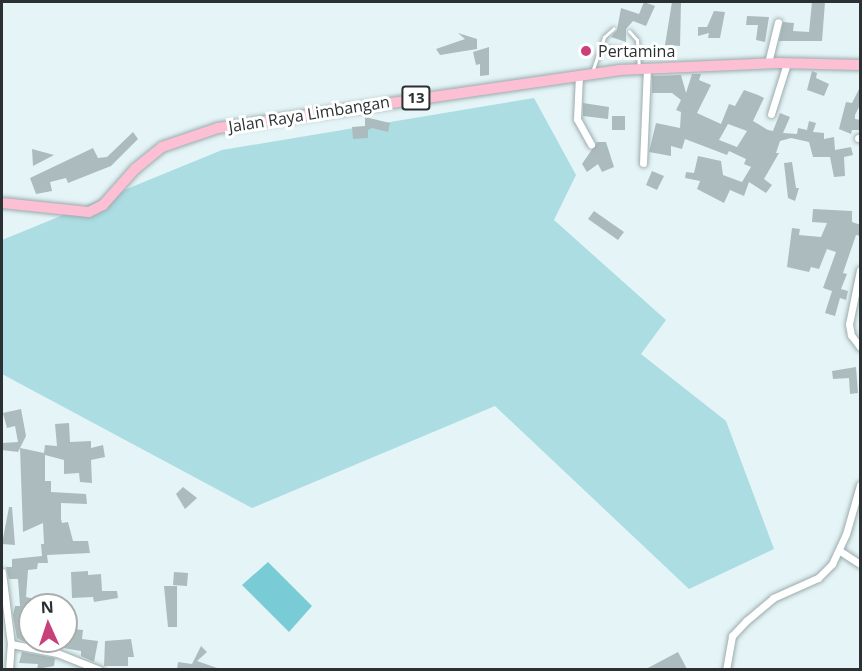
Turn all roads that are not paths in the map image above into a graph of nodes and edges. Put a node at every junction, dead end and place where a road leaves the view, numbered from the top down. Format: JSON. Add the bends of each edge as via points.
{"nodes":[{"id":1,"x":778,"y":22,"type":"dead end"},
{"id":2,"x":614,"y":28,"type":"dead end"},
{"id":3,"x":629,"y":31,"type":"dead end"},
{"id":4,"x":601,"y":47,"type":"junction"},
{"id":5,"x":638,"y":51,"type":"junction"},
{"id":6,"x":768,"y":63,"type":"junction"},
{"id":7,"x":787,"y":63,"type":"junction"},
{"id":8,"x":861,"y":65,"type":"edge"},
{"id":9,"x":643,"y":68,"type":"junction"},
{"id":10,"x":591,"y":73,"type":"junction"},
{"id":11,"x":579,"y":75,"type":"junction"},
{"id":12,"x":771,"y":114,"type":"dead end"},
{"id":13,"x":591,"y":144,"type":"dead end"},
{"id":14,"x":643,"y":163,"type":"dead end"},
{"id":15,"x":2,"y":203,"type":"edge"},
{"id":16,"x":861,"y":270,"type":"edge"},
{"id":17,"x":861,"y":347,"type":"edge"},
{"id":18,"x":861,"y":485,"type":"edge"},
{"id":19,"x":840,"y":551,"type":"junction"},
{"id":20,"x":861,"y":564,"type":"edge"},
{"id":21,"x":2,"y":572,"type":"edge"},
{"id":22,"x":10,"y":644,"type":"junction"},
{"id":23,"x":9,"y":669,"type":"edge"},
{"id":24,"x":100,"y":669,"type":"edge"},
{"id":25,"x":726,"y":669,"type":"edge"}],
"edges":[{"from":1,"to":6,"type":"street"},
{"from":2,"to":4,"type":"lane","via":[[608,30]]},
{"from":3,"to":5,"type":"lane","via":[[637,40]]},
{"from":4,"to":5,"type":"lane"},
{"from":4,"to":10,"type":"lane"},
{"from":5,"to":9,"type":"lane"},
{"from":6,"to":7,"type":"highway","name":"Jalan Raya Limbangan","number":"13"},
{"from":6,"to":9,"type":"highway","name":"Jalan Raya Limbangan","number":"13"},
{"from":7,"to":8,"type":"highway","name":"Jalan Raya Limbangan","number":"13"},
{"from":7,"to":12,"type":"street"},
{"from":9,"to":10,"type":"highway","name":"Jalan Raya Limbangan","number":"13"},
{"from":9,"to":14,"type":"street"},
{"from":10,"to":11,"type":"highway","name":"Jalan Raya Limbangan","number":"13"},
{"from":11,"to":13,"type":"street","via":[[577,119]]},
{"from":11,"to":15,"type":"highway","name":"Jalan Raya Limbangan","number":"13","via":[[218,128],[162,147],[104,205],[89,212]]},
{"from":16,"to":17,"type":"street","via":[[849,324],[851,335]]},
{"from":18,"to":19,"type":"street"},
{"from":19,"to":20,"type":"street"},
{"from":19,"to":25,"type":"street","via":[[818,578],[772,598],[746,621],[732,636]]},
{"from":21,"to":22,"type":"street"},
{"from":22,"to":23,"type":"street"},
{"from":22,"to":24,"type":"street","via":[[68,656]]}]}
